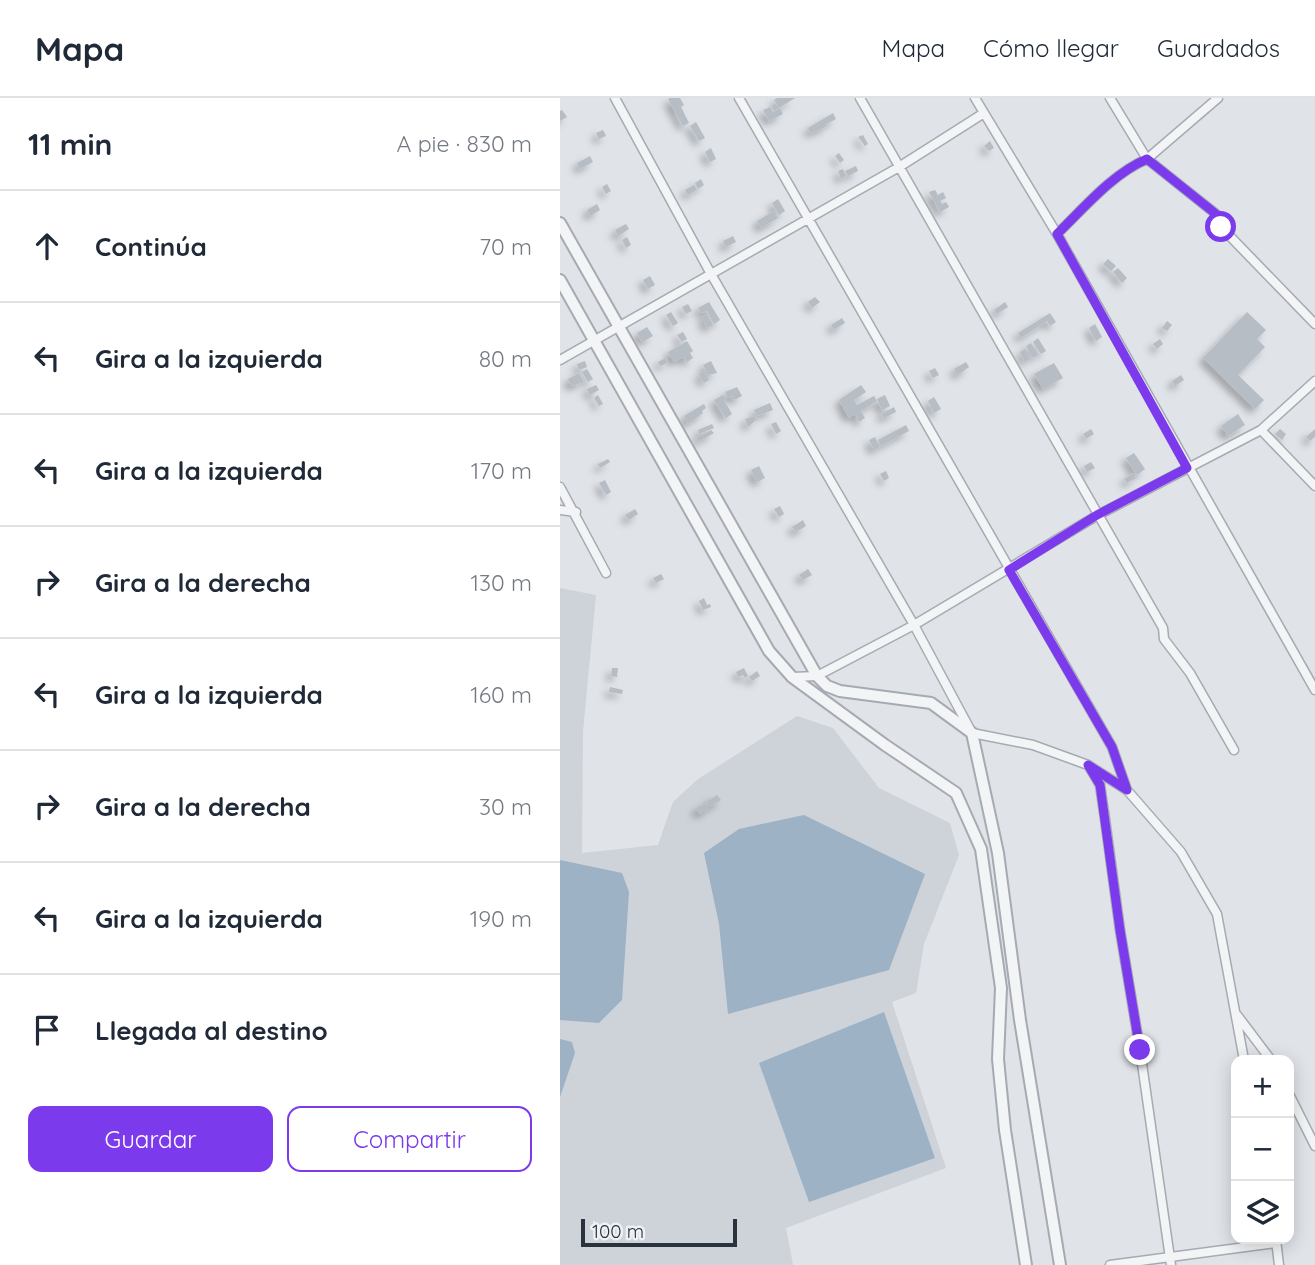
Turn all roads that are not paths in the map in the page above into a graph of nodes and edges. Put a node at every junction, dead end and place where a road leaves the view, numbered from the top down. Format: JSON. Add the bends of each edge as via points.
{"nodes":[{"id":1,"x":615,"y":98,"type":"edge"},
{"id":2,"x":739,"y":98,"type":"edge"},
{"id":3,"x":860,"y":98,"type":"edge"},
{"id":4,"x":975,"y":98,"type":"edge"},
{"id":5,"x":1110,"y":98,"type":"edge"},
{"id":6,"x":1218,"y":98,"type":"edge"},
{"id":7,"x":984,"y":113,"type":"junction"},
{"id":8,"x":1147,"y":159,"type":"junction"},
{"id":9,"x":899,"y":167,"type":"junction"},
{"id":10,"x":808,"y":219,"type":"junction"},
{"id":11,"x":560,"y":223,"type":"edge"},
{"id":12,"x":1057,"y":234,"type":"junction"},
{"id":13,"x":711,"y":274,"type":"junction"},
{"id":14,"x":560,"y":280,"type":"edge"},
{"id":15,"x":1315,"y":324,"type":"edge"},
{"id":16,"x":618,"y":327,"type":"junction"},
{"id":17,"x":594,"y":340,"type":"junction"},
{"id":18,"x":560,"y":360,"type":"edge"},
{"id":19,"x":1315,"y":382,"type":"edge"},
{"id":20,"x":1261,"y":430,"type":"junction"},
{"id":21,"x":1187,"y":468,"type":"junction"},
{"id":22,"x":1315,"y":486,"type":"edge"},
{"id":23,"x":560,"y":487,"type":"edge"},
{"id":24,"x":560,"y":510,"type":"edge"},
{"id":25,"x":576,"y":512,"type":"junction"},
{"id":26,"x":1097,"y":515,"type":"junction"},
{"id":27,"x":1009,"y":570,"type":"junction"},
{"id":28,"x":606,"y":573,"type":"dead end"},
{"id":29,"x":914,"y":625,"type":"junction"},
{"id":30,"x":817,"y":676,"type":"junction"},
{"id":31,"x":792,"y":677,"type":"junction"},
{"id":32,"x":1315,"y":690,"type":"edge"},
{"id":33,"x":972,"y":733,"type":"junction"},
{"id":34,"x":1234,"y":750,"type":"dead end"},
{"id":35,"x":1088,"y":765,"type":"junction"},
{"id":36,"x":1127,"y":790,"type":"junction"},
{"id":37,"x":1236,"y":1013,"type":"junction"},
{"id":38,"x":1243,"y":1055,"type":"edge"},
{"id":39,"x":1266,"y":1055,"type":"edge"},
{"id":40,"x":1294,"y":1104,"type":"edge"},
{"id":41,"x":1315,"y":1146,"type":"edge"},
{"id":42,"x":1260,"y":1244,"type":"edge"},
{"id":43,"x":1276,"y":1244,"type":"edge"},
{"id":44,"x":1171,"y":1261,"type":"edge"},
{"id":45,"x":1026,"y":1265,"type":"edge"},
{"id":46,"x":1060,"y":1265,"type":"edge"},
{"id":47,"x":1110,"y":1265,"type":"edge"},
{"id":48,"x":1279,"y":1265,"type":"edge"}],
"edges":[{"from":1,"to":13,"type":"street"},
{"from":2,"to":10,"type":"street"},
{"from":3,"to":9,"type":"street"},
{"from":4,"to":7,"type":"street"},
{"from":5,"to":8,"type":"street"},
{"from":6,"to":8,"type":"street"},
{"from":7,"to":9,"type":"street"},
{"from":7,"to":12,"type":"street"},
{"from":8,"to":12,"type":"street","via":[[1110,184]]},
{"from":8,"to":15,"type":"street","via":[[1216,214],[1221,227]]},
{"from":9,"to":10,"type":"street"},
{"from":9,"to":26,"type":"street"},
{"from":10,"to":13,"type":"street"},
{"from":10,"to":27,"type":"street"},
{"from":11,"to":16,"type":"street"},
{"from":12,"to":21,"type":"street"},
{"from":13,"to":16,"type":"street"},
{"from":13,"to":29,"type":"street"},
{"from":14,"to":17,"type":"street"},
{"from":16,"to":17,"type":"street"},
{"from":16,"to":30,"type":"street"},
{"from":17,"to":18,"type":"street"},
{"from":17,"to":31,"type":"street","via":[[769,651]]},
{"from":19,"to":20,"type":"street"},
{"from":20,"to":21,"type":"street"},
{"from":20,"to":22,"type":"street"},
{"from":21,"to":26,"type":"street"},
{"from":21,"to":32,"type":"street"},
{"from":23,"to":25,"type":"street"},
{"from":24,"to":25,"type":"street"},
{"from":25,"to":28,"type":"street"},
{"from":26,"to":27,"type":"street"},
{"from":26,"to":34,"type":"street","via":[[1163,628],[1164,639],[1190,673]]},
{"from":27,"to":29,"type":"street"},
{"from":27,"to":36,"type":"street","via":[[1112,747]]},
{"from":29,"to":30,"type":"street"},
{"from":29,"to":33,"type":"street"},
{"from":30,"to":31,"type":"street"},
{"from":30,"to":33,"type":"street","via":[[840,691],[931,703]]},
{"from":31,"to":45,"type":"street","via":[[956,793],[981,849],[1001,988],[998,1059],[1004,1130]]},
{"from":33,"to":35,"type":"street","via":[[1033,744]]},
{"from":33,"to":46,"type":"street","via":[[998,853]]},
{"from":35,"to":36,"type":"street"},
{"from":35,"to":44,"type":"street","via":[[1102,796]]},
{"from":36,"to":37,"type":"street","via":[[1181,852],[1217,914]]},
{"from":37,"to":38,"type":"street"},
{"from":37,"to":39,"type":"street"},
{"from":40,"to":41,"type":"street"},
{"from":42,"to":44,"type":"street"},
{"from":43,"to":48,"type":"street"},
{"from":44,"to":47,"type":"street"}]}
